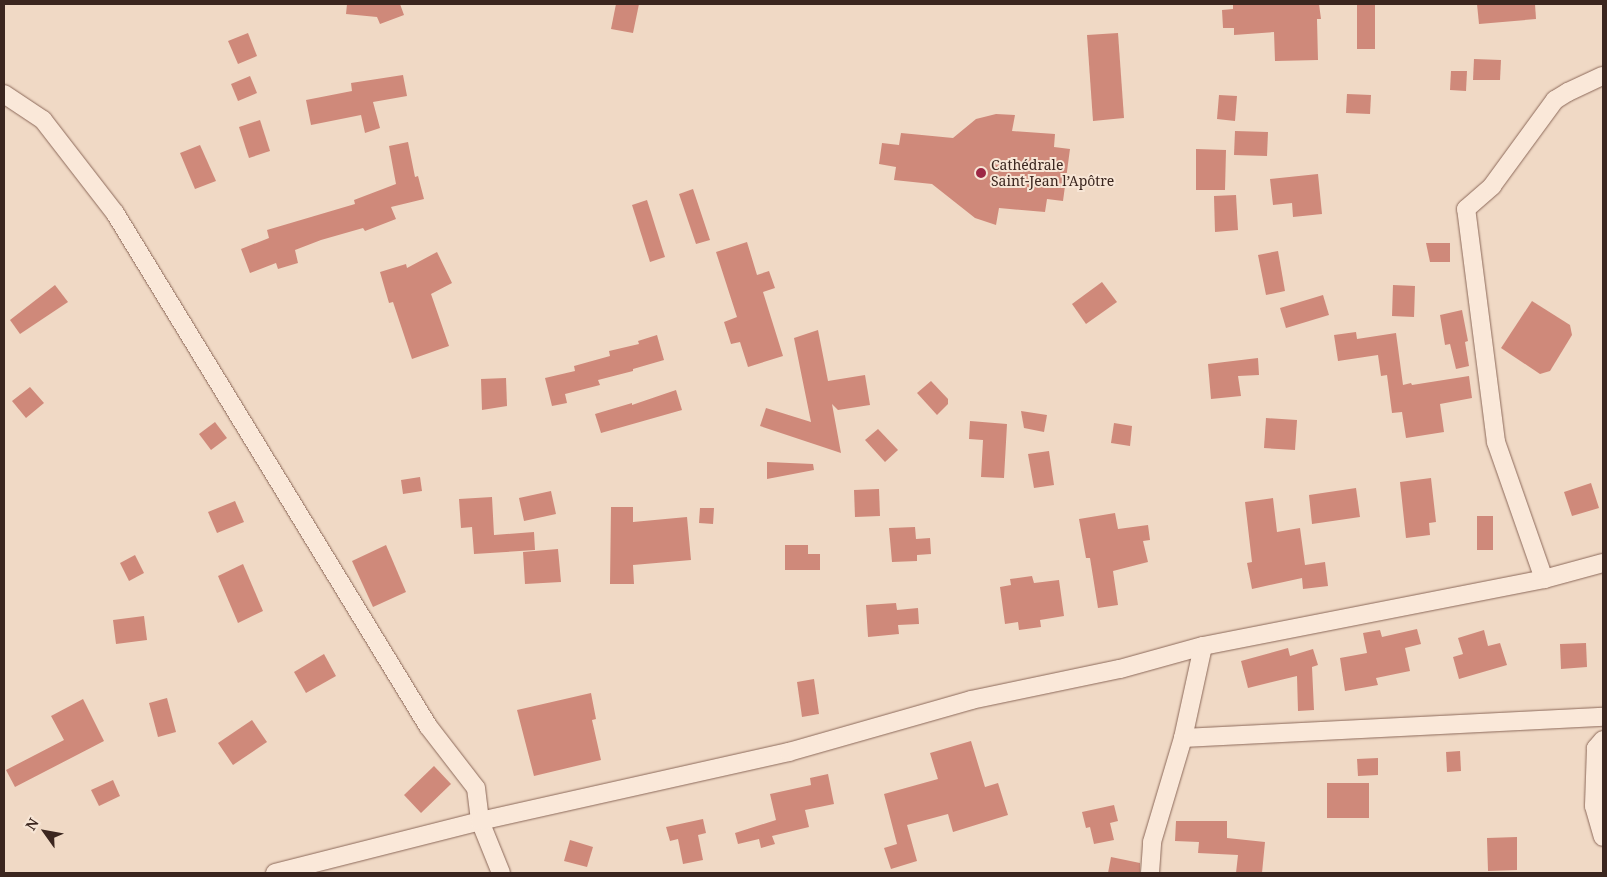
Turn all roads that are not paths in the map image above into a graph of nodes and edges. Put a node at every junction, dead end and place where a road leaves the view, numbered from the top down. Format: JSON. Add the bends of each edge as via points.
{"nodes":[{"id":1,"x":1603,"y":76,"type":"edge"},
{"id":2,"x":4,"y":94,"type":"edge"},
{"id":3,"x":1603,"y":563,"type":"edge"},
{"id":4,"x":1544,"y":579,"type":"junction"},
{"id":5,"x":1203,"y":646,"type":"junction"},
{"id":6,"x":1603,"y":717,"type":"edge"},
{"id":7,"x":1183,"y":738,"type":"junction"},
{"id":8,"x":1603,"y":740,"type":"edge"},
{"id":9,"x":480,"y":821,"type":"junction"},
{"id":10,"x":1603,"y":837,"type":"edge"},
{"id":11,"x":275,"y":873,"type":"edge"},
{"id":12,"x":501,"y":873,"type":"edge"},
{"id":13,"x":1150,"y":873,"type":"edge"}],
"edges":[{"from":1,"to":4,"type":"street","via":[[1555,100],[1492,186],[1466,209],[1496,442]]},
{"from":2,"to":9,"type":"street","via":[[43,120],[115,213],[428,726],[476,788]]},
{"from":3,"to":4,"type":"street"},
{"from":4,"to":5,"type":"street"},
{"from":5,"to":7,"type":"street"},
{"from":5,"to":9,"type":"street","via":[[1120,669],[971,700],[789,752]]},
{"from":6,"to":7,"type":"street"},
{"from":7,"to":13,"type":"street","via":[[1152,842]]},
{"from":8,"to":10,"type":"street","via":[[1596,748],[1594,806]]},
{"from":9,"to":11,"type":"street"},
{"from":9,"to":12,"type":"street"}]}
